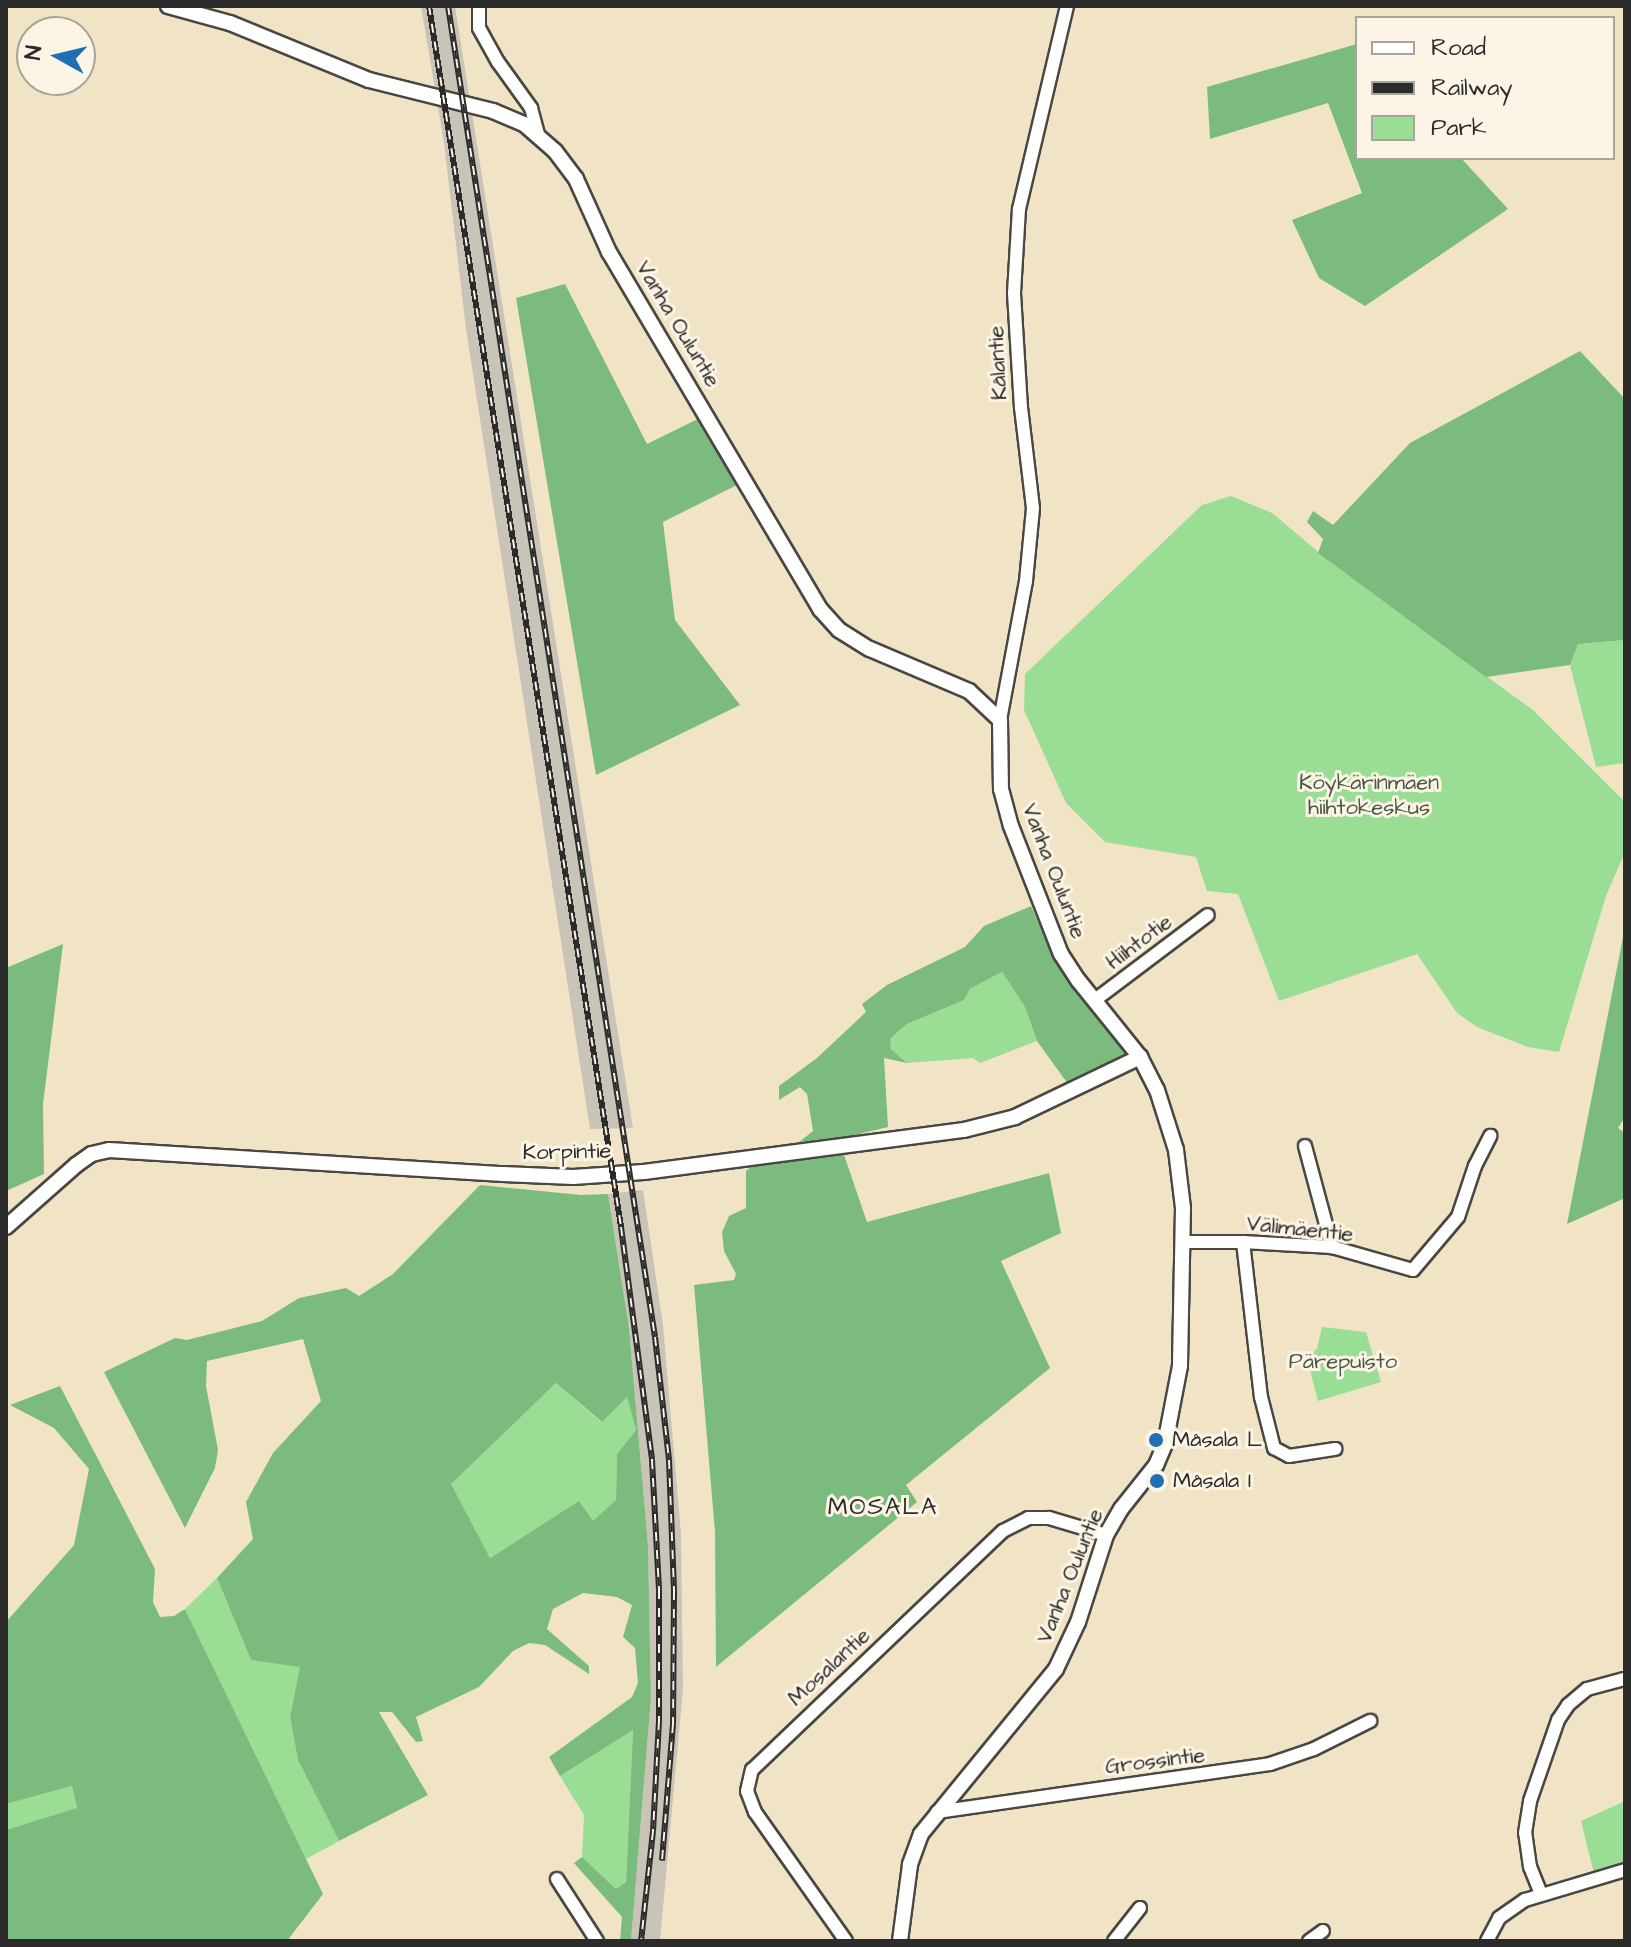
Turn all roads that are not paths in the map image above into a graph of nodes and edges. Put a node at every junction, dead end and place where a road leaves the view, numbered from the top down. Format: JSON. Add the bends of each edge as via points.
{"nodes":[{"id":1,"x":168,"y":6,"type":"edge"},
{"id":2,"x":479,"y":6,"type":"edge"},
{"id":3,"x":1067,"y":6,"type":"edge"},
{"id":4,"x":539,"y":137,"type":"junction"},
{"id":5,"x":1000,"y":720,"type":"junction"},
{"id":6,"x":1208,"y":915,"type":"dead end"},
{"id":7,"x":1095,"y":1000,"type":"junction"},
{"id":8,"x":1140,"y":1057,"type":"junction"},
{"id":9,"x":1490,"y":1136,"type":"dead end"},
{"id":10,"x":1305,"y":1146,"type":"dead end"},
{"id":11,"x":6,"y":1227,"type":"edge"},
{"id":12,"x":1182,"y":1242,"type":"junction"},
{"id":13,"x":1243,"y":1242,"type":"junction"},
{"id":14,"x":1332,"y":1247,"type":"junction"},
{"id":15,"x":1335,"y":1449,"type":"dead end"},
{"id":16,"x":1106,"y":1535,"type":"junction"},
{"id":17,"x":1625,"y":1679,"type":"edge"},
{"id":18,"x":1370,"y":1721,"type":"dead end"},
{"id":19,"x":937,"y":1812,"type":"junction"},
{"id":20,"x":1625,"y":1870,"type":"edge"},
{"id":21,"x":557,"y":1879,"type":"dead end"},
{"id":22,"x":1541,"y":1894,"type":"junction"},
{"id":23,"x":1140,"y":1908,"type":"dead end"},
{"id":24,"x":1323,"y":1931,"type":"dead end"},
{"id":25,"x":597,"y":1941,"type":"edge"},
{"id":26,"x":846,"y":1941,"type":"edge"},
{"id":27,"x":900,"y":1941,"type":"edge"},
{"id":28,"x":1114,"y":1941,"type":"edge"},
{"id":29,"x":1309,"y":1941,"type":"edge"},
{"id":30,"x":1487,"y":1941,"type":"edge"}],
"edges":[{"from":1,"to":4,"type":"street","name":"Vanha Ouluntie","via":[[230,23],[369,80],[493,111]]},
{"from":2,"to":4,"type":"street","via":[[479,28],[531,108]]},
{"from":3,"to":5,"type":"street","name":"Kålantie","via":[[1019,209],[1014,293],[1033,508],[1026,581]]},
{"from":4,"to":5,"type":"street","name":"Vanha Ouluntie","via":[[576,179],[609,252],[820,609],[839,630],[870,649],[969,691]]},
{"from":5,"to":7,"type":"street","name":"Vanha Ouluntie","via":[[1001,789],[1011,826],[1061,954]]},
{"from":6,"to":7,"type":"street","name":"Hiihtotie"},
{"from":7,"to":8,"type":"street","name":"Vanha Ouluntie"},
{"from":8,"to":11,"type":"street","name":"Korpintie","via":[[1015,1117],[964,1130],[644,1172],[517,1175],[109,1150],[76,1165]]},
{"from":8,"to":12,"type":"street","name":"Vanha Ouluntie","via":[[1176,1150],[1182,1179]]},
{"from":9,"to":14,"type":"street","name":"Välimäentie","via":[[1458,1217],[1413,1270]]},
{"from":10,"to":14,"type":"street"},
{"from":12,"to":13,"type":"street","name":"Välimäentie"},
{"from":12,"to":16,"type":"street","name":"Vanha Ouluntie","via":[[1180,1366],[1165,1444]]},
{"from":13,"to":14,"type":"street","name":"Välimäentie"},
{"from":13,"to":15,"type":"street","via":[[1261,1397],[1274,1448],[1289,1456]]},
{"from":16,"to":19,"type":"street","name":"Vanha Ouluntie","via":[[1078,1622],[1056,1669]]},
{"from":16,"to":26,"type":"street","name":"Mosalantie","via":[[1036,1518],[1003,1531],[752,1770],[747,1791],[755,1812]]},
{"from":17,"to":22,"type":"street","via":[[1587,1689],[1558,1720],[1525,1833]]},
{"from":18,"to":19,"type":"street","name":"Grossintie","via":[[1270,1764]]},
{"from":19,"to":27,"type":"street","name":"Vanha Ouluntie","via":[[921,1834],[910,1865]]},
{"from":20,"to":22,"type":"street"},
{"from":21,"to":25,"type":"street"},
{"from":22,"to":30,"type":"street","via":[[1499,1918]]},
{"from":23,"to":28,"type":"street"},
{"from":24,"to":29,"type":"street"}]}
